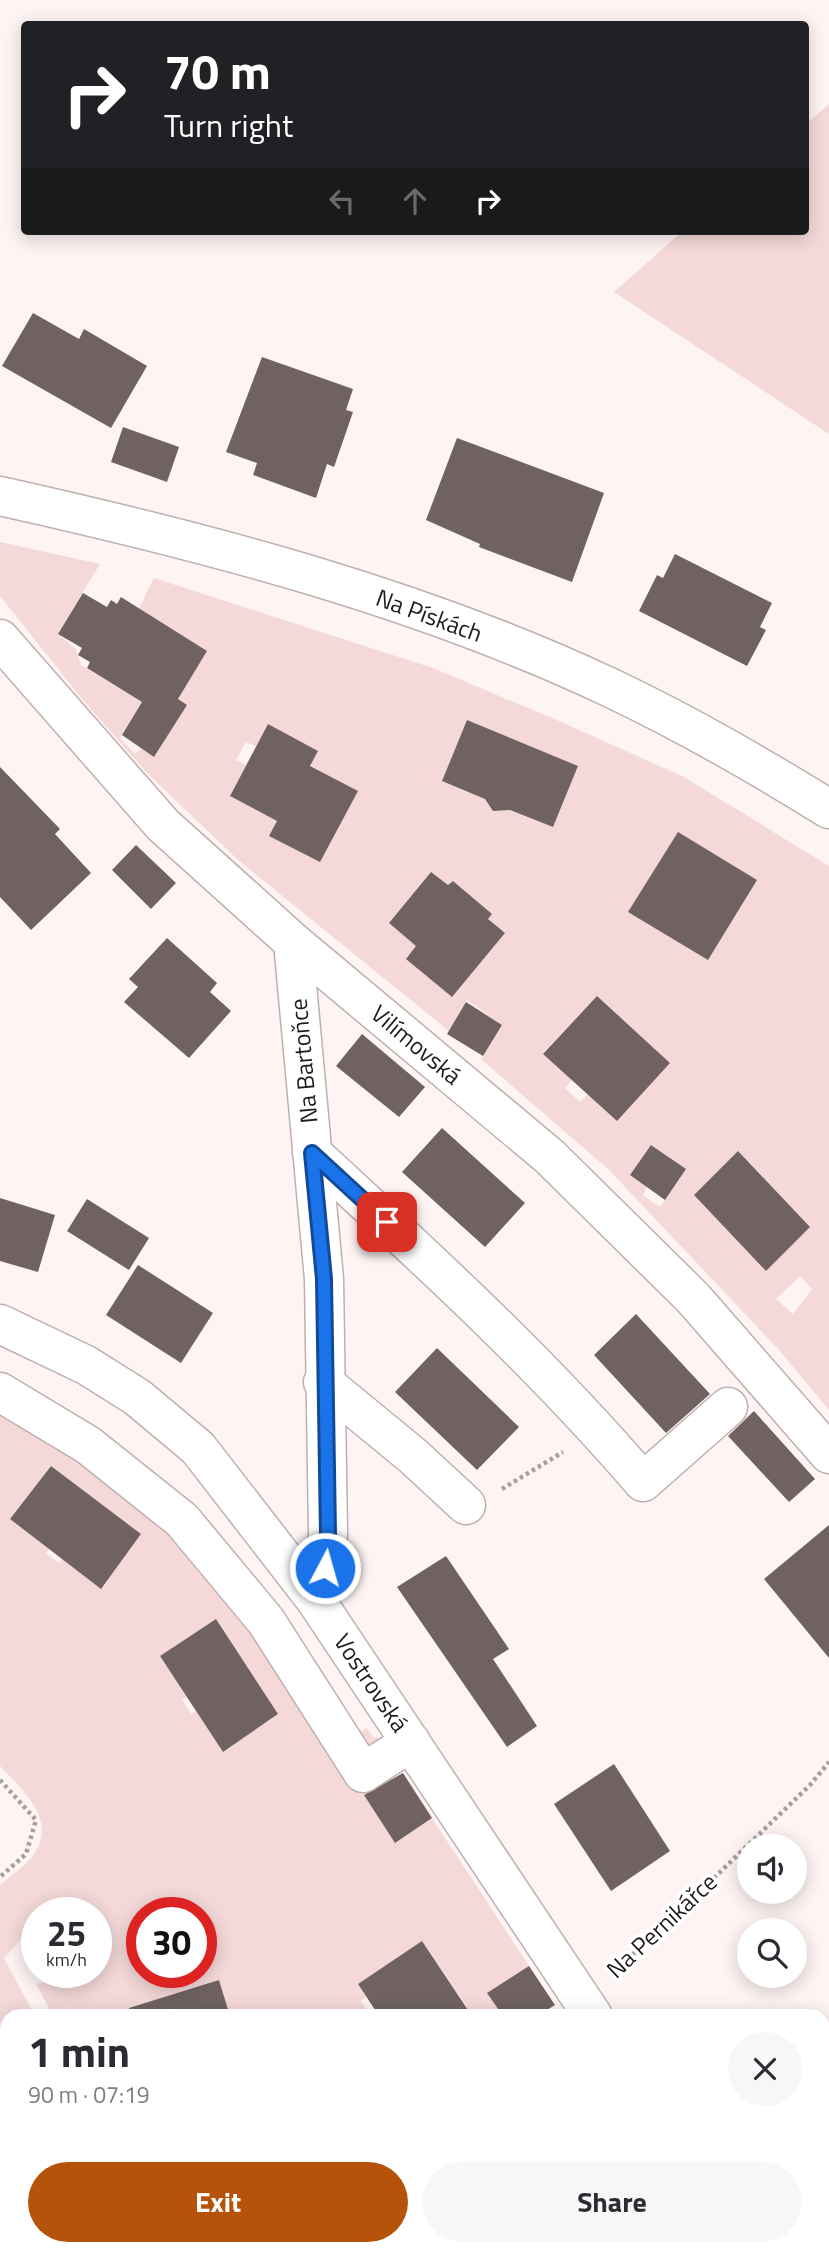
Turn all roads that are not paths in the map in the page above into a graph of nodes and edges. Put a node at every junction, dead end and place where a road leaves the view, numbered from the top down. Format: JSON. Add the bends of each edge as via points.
{"nodes":[{"id":1,"x":0,"y":496,"type":"edge"},
{"id":2,"x":0,"y":639,"type":"edge"},
{"id":3,"x":829,"y":809,"type":"edge"},
{"id":4,"x":293,"y":942,"type":"junction"},
{"id":5,"x":312,"y":1153,"type":"junction"},
{"id":6,"x":0,"y":1324,"type":"edge"},
{"id":7,"x":323,"y":1382,"type":"junction"},
{"id":8,"x":0,"y":1392,"type":"edge"},
{"id":9,"x":728,"y":1407,"type":"dead end"},
{"id":10,"x":829,"y":1454,"type":"edge"},
{"id":11,"x":466,"y":1505,"type":"road end"},
{"id":12,"x":315,"y":1599,"type":"junction"},
{"id":13,"x":411,"y":1742,"type":"junction"},
{"id":14,"x":587,"y":2007,"type":"edge"}],
"edges":[{"from":1,"to":3,"type":"street","name":"Na Pískách","via":[[350,587],[449,622],[610,687],[736,751]]},
{"from":2,"to":4,"type":"street","name":"Vilímovská","via":[[163,825]]},
{"from":4,"to":5,"type":"street","name":"Na Bartoňce"},
{"from":4,"to":10,"type":"street","name":"Vilímovská","via":[[549,1156],[693,1298]]},
{"from":5,"to":7,"type":"street","name":"Na Bartoňce","via":[[324,1279]]},
{"from":5,"to":9,"type":"street","via":[[480,1308],[643,1482]]},
{"from":6,"to":12,"type":"street","name":"Vostrovská","via":[[86,1365],[136,1397],[198,1448]]},
{"from":7,"to":11,"type":"street"},
{"from":7,"to":12,"type":"street","name":"Na Bartoňce","via":[[328,1534],[325,1568]]},
{"from":8,"to":13,"type":"street","via":[[88,1446],[182,1520],[266,1621],[363,1773]]},
{"from":12,"to":13,"type":"street","name":"Vostrovská"},
{"from":13,"to":14,"type":"street","name":"Vostrovská"}]}
